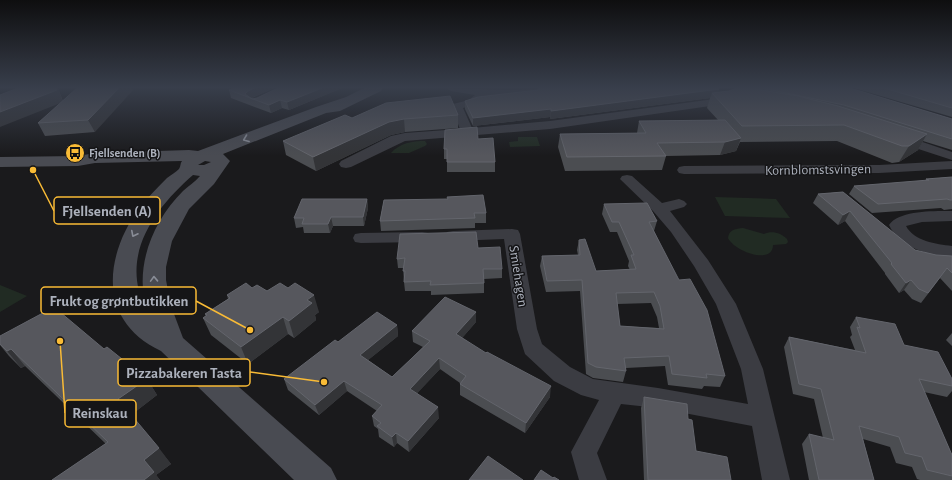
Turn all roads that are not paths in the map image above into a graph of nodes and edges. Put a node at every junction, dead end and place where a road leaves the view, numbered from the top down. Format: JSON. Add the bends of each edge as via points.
{"nodes":[{"id":1,"x":330,"y":110,"type":"edge"},
{"id":2,"x":459,"y":110,"type":"edge"},
{"id":3,"x":658,"y":110,"type":"edge"},
{"id":4,"x":467,"y":132,"type":"junction"},
{"id":5,"x":888,"y":134,"type":"edge"},
{"id":6,"x":952,"y":156,"type":"edge"},
{"id":7,"x":0,"y":162,"type":"edge"},
{"id":8,"x":203,"y":164,"type":"junction"},
{"id":9,"x":346,"y":164,"type":"dead end"},
{"id":10,"x":952,"y":165,"type":"edge"},
{"id":11,"x":684,"y":170,"type":"dead end"},
{"id":12,"x":628,"y":179,"type":"dead end"},
{"id":13,"x":952,"y":216,"type":"edge"},
{"id":14,"x":361,"y":238,"type":"dead end"},
{"id":15,"x":952,"y":252,"type":"edge"},
{"id":16,"x":171,"y":343,"type":"junction"},
{"id":17,"x":615,"y":393,"type":"junction"},
{"id":18,"x":761,"y":417,"type":"junction"},
{"id":19,"x":319,"y":480,"type":"edge"},
{"id":20,"x":593,"y":480,"type":"edge"},
{"id":21,"x":776,"y":480,"type":"edge"}],
"edges":[{"from":1,"to":8,"type":"main road","via":[[242,155]]},
{"from":2,"to":4,"type":"street"},
{"from":3,"to":4,"type":"street","via":[[550,125]]},
{"from":4,"to":9,"type":"street","via":[[396,139]]},
{"from":5,"to":6,"type":"street"},
{"from":7,"to":8,"type":"main road","via":[[78,161],[172,170]]},
{"from":16,"to":8,"type":"main road","one_way":true,"via":[[155,294],[154,274],[157,257],[164,233],[174,215],[211,175]]},
{"from":8,"to":16,"type":"main road","one_way":true,"via":[[169,187],[145,216],[130,242],[124,266],[124,283],[133,313],[143,327],[154,336]]},
{"from":10,"to":11,"type":"street","name":"Kornblomstsvingen","via":[[879,169]]},
{"from":12,"to":18,"type":"street","via":[[669,206],[726,304],[752,369]]},
{"from":13,"to":15,"type":"street","via":[[906,219],[897,225],[900,231],[916,243]]},
{"from":14,"to":17,"type":"street","name":"Smiehagen","via":[[384,244],[512,234],[527,329],[533,348],[562,374],[589,388]]},
{"from":16,"to":19,"type":"main road"},
{"from":17,"to":18,"type":"street","name":"Smiehagen","via":[[658,398]]},
{"from":17,"to":20,"type":"street","via":[[584,452]]},
{"from":18,"to":21,"type":"street"}]}
